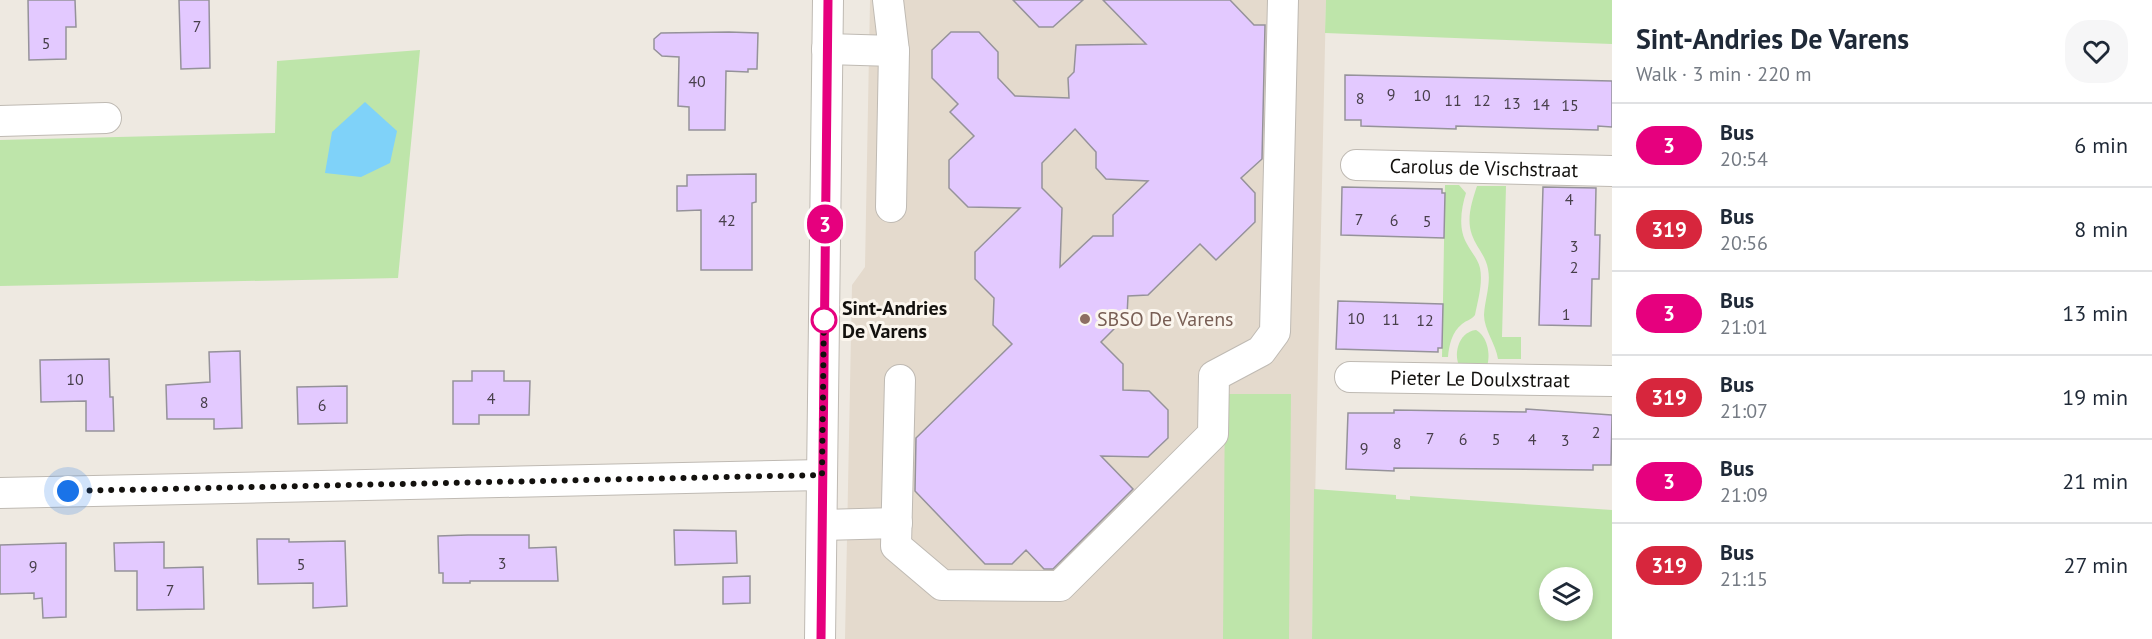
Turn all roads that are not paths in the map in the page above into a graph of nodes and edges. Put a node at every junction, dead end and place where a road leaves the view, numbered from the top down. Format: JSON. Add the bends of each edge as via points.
{"nodes":[{"id":1,"x":828,"y":0,"type":"edge"},
{"id":2,"x":888,"y":0,"type":"edge"},
{"id":3,"x":1283,"y":0,"type":"edge"},
{"id":4,"x":828,"y":49,"type":"junction"},
{"id":5,"x":894,"y":51,"type":"junction"},
{"id":6,"x":106,"y":118,"type":"dead end"},
{"id":7,"x":0,"y":121,"type":"edge"},
{"id":8,"x":1356,"y":165,"type":"dead end"},
{"id":9,"x":1612,"y":171,"type":"edge"},
{"id":10,"x":891,"y":207,"type":"dead end"},
{"id":11,"x":1350,"y":377,"type":"dead end"},
{"id":12,"x":900,"y":380,"type":"dead end"},
{"id":13,"x":1612,"y":381,"type":"edge"},
{"id":14,"x":822,"y":475,"type":"junction"},
{"id":15,"x":0,"y":493,"type":"edge"},
{"id":16,"x":897,"y":523,"type":"junction"},
{"id":17,"x":822,"y":525,"type":"junction"},
{"id":18,"x":820,"y":639,"type":"edge"}],
"edges":[{"from":1,"to":4,"type":"street"},
{"from":2,"to":5,"type":"street"},
{"from":3,"to":16,"type":"street","via":[[1275,332],[1260,351],[1214,376],[1213,434],[1060,586],[942,585],[896,546]]},
{"from":4,"to":5,"type":"street"},
{"from":4,"to":14,"type":"street"},
{"from":5,"to":10,"type":"street"},
{"from":6,"to":7,"type":"street"},
{"from":8,"to":9,"type":"street","name":"Carolus de Vischstraat"},
{"from":11,"to":13,"type":"street","name":"Pieter Le Doulxstraat"},
{"from":12,"to":16,"type":"street"},
{"from":14,"to":15,"type":"street"},
{"from":14,"to":17,"type":"street"},
{"from":16,"to":17,"type":"street"},
{"from":17,"to":18,"type":"street"}]}
